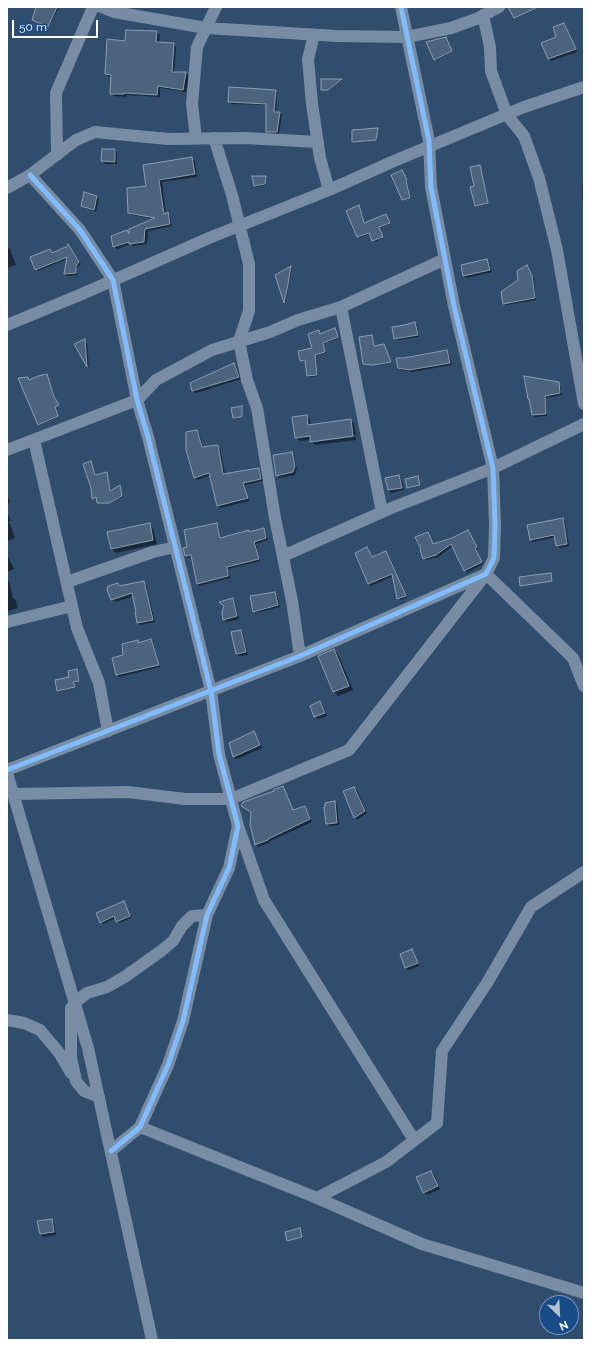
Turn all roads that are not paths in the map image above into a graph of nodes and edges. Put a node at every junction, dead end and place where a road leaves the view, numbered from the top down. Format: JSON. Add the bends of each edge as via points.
{"nodes":[{"id":1,"x":93,"y":7,"type":"edge"},
{"id":2,"x":101,"y":7,"type":"edge"},
{"id":3,"x":216,"y":7,"type":"edge"},
{"id":4,"x":401,"y":7,"type":"edge"},
{"id":5,"x":499,"y":7,"type":"edge"},
{"id":6,"x":483,"y":15,"type":"junction"},
{"id":7,"x":206,"y":28,"type":"junction"},
{"id":8,"x":314,"y":34,"type":"junction"},
{"id":9,"x":407,"y":37,"type":"junction"},
{"id":10,"x":584,"y":87,"type":"edge"},
{"id":11,"x":507,"y":115,"type":"junction"},
{"id":12,"x":196,"y":138,"type":"junction"},
{"id":13,"x":214,"y":138,"type":"junction"},
{"id":14,"x":318,"y":142,"type":"junction"},
{"id":15,"x":430,"y":147,"type":"junction"},
{"id":16,"x":57,"y":155,"type":"junction"},
{"id":17,"x":30,"y":175,"type":"junction"},
{"id":18,"x":7,"y":188,"type":"edge"},
{"id":19,"x":329,"y":190,"type":"junction"},
{"id":20,"x":240,"y":226,"type":"junction"},
{"id":21,"x":445,"y":259,"type":"junction"},
{"id":22,"x":113,"y":280,"type":"junction"},
{"id":23,"x":341,"y":308,"type":"junction"},
{"id":24,"x":7,"y":325,"type":"edge"},
{"id":25,"x":238,"y":341,"type":"junction"},
{"id":26,"x":137,"y":400,"type":"junction"},
{"id":27,"x":584,"y":404,"type":"edge"},
{"id":28,"x":584,"y":424,"type":"edge"},
{"id":29,"x":34,"y":440,"type":"junction"},
{"id":30,"x":7,"y":450,"type":"edge"},
{"id":31,"x":493,"y":468,"type":"junction"},
{"id":32,"x":382,"y":512,"type":"junction"},
{"id":33,"x":175,"y":547,"type":"junction"},
{"id":34,"x":282,"y":556,"type":"junction"},
{"id":35,"x":486,"y":574,"type":"junction"},
{"id":36,"x":67,"y":582,"type":"junction"},
{"id":37,"x":72,"y":606,"type":"junction"},
{"id":38,"x":7,"y":622,"type":"edge"},
{"id":39,"x":300,"y":656,"type":"junction"},
{"id":40,"x":573,"y":658,"type":"junction"},
{"id":41,"x":584,"y":665,"type":"edge"},
{"id":42,"x":584,"y":686,"type":"edge"},
{"id":43,"x":211,"y":691,"type":"junction"},
{"id":44,"x":108,"y":730,"type":"junction"},
{"id":45,"x":7,"y":770,"type":"edge"},
{"id":46,"x":7,"y":773,"type":"edge"},
{"id":47,"x":13,"y":794,"type":"junction"},
{"id":48,"x":231,"y":799,"type":"junction"},
{"id":49,"x":238,"y":826,"type":"junction"},
{"id":50,"x":584,"y":872,"type":"edge"},
{"id":51,"x":207,"y":915,"type":"junction"},
{"id":52,"x":75,"y":1003,"type":"junction"},
{"id":53,"x":7,"y":1020,"type":"edge"},
{"id":54,"x":76,"y":1081,"type":"junction"},
{"id":55,"x":99,"y":1097,"type":"junction"},
{"id":56,"x":140,"y":1127,"type":"junction"},
{"id":57,"x":414,"y":1140,"type":"junction"},
{"id":58,"x":111,"y":1150,"type":"junction"},
{"id":59,"x":317,"y":1198,"type":"junction"},
{"id":60,"x":584,"y":1293,"type":"edge"},
{"id":61,"x":152,"y":1340,"type":"edge"}],
"edges":[{"from":1,"to":16,"type":"street","via":[[56,93]]},
{"from":2,"to":7,"type":"street","via":[[114,12]]},
{"from":3,"to":7,"type":"street"},
{"from":4,"to":9,"type":"street"},
{"from":5,"to":6,"type":"street"},
{"from":6,"to":9,"type":"street","via":[[451,28]]},
{"from":6,"to":11,"type":"street","via":[[490,47],[491,71]]},
{"from":7,"to":8,"type":"street"},
{"from":7,"to":12,"type":"street","via":[[197,47],[192,104]]},
{"from":8,"to":9,"type":"street"},
{"from":8,"to":14,"type":"street","via":[[308,59]]},
{"from":9,"to":15,"type":"street"},
{"from":10,"to":11,"type":"street"},
{"from":11,"to":15,"type":"street"},
{"from":11,"to":27,"type":"street","via":[[524,136],[539,178],[557,250]]},
{"from":12,"to":13,"type":"street"},
{"from":12,"to":16,"type":"street","via":[[168,139],[95,132],[76,140]]},
{"from":13,"to":14,"type":"street"},
{"from":13,"to":20,"type":"street"},
{"from":14,"to":19,"type":"street"},
{"from":15,"to":19,"type":"street"},
{"from":15,"to":21,"type":"street","via":[[431,187]]},
{"from":16,"to":17,"type":"street"},
{"from":17,"to":18,"type":"street"},
{"from":17,"to":22,"type":"street","via":[[80,230]]},
{"from":19,"to":20,"type":"street"},
{"from":20,"to":22,"type":"street"},
{"from":20,"to":25,"type":"street","via":[[249,264],[249,311]]},
{"from":21,"to":23,"type":"street"},
{"from":21,"to":31,"type":"street"},
{"from":22,"to":24,"type":"street"},
{"from":22,"to":26,"type":"street"},
{"from":23,"to":25,"type":"street"},
{"from":23,"to":32,"type":"street"},
{"from":25,"to":26,"type":"street","via":[[212,350],[156,380]]},
{"from":25,"to":34,"type":"street","via":[[257,408]]},
{"from":26,"to":29,"type":"street"},
{"from":26,"to":33,"type":"street"},
{"from":28,"to":31,"type":"street"},
{"from":29,"to":30,"type":"street"},
{"from":29,"to":36,"type":"street"},
{"from":31,"to":32,"type":"street"},
{"from":31,"to":35,"type":"street","via":[[494,558]]},
{"from":32,"to":34,"type":"street"},
{"from":33,"to":36,"type":"street","via":[[153,552]]},
{"from":33,"to":43,"type":"street"},
{"from":34,"to":39,"type":"street"},
{"from":35,"to":39,"type":"street"},
{"from":35,"to":40,"type":"street"},
{"from":35,"to":48,"type":"street","via":[[348,750]]},
{"from":36,"to":37,"type":"street"},
{"from":37,"to":38,"type":"street"},
{"from":37,"to":44,"type":"street","via":[[77,628],[99,683]]},
{"from":39,"to":43,"type":"street"},
{"from":40,"to":41,"type":"street"},
{"from":40,"to":42,"type":"street"},
{"from":43,"to":44,"type":"street"},
{"from":43,"to":48,"type":"street","via":[[219,754]]},
{"from":44,"to":45,"type":"street"},
{"from":46,"to":47,"type":"street"},
{"from":47,"to":48,"type":"street","via":[[128,792],[185,799]]},
{"from":47,"to":52,"type":"street"},
{"from":48,"to":49,"type":"street"},
{"from":49,"to":51,"type":"street","via":[[228,868]]},
{"from":49,"to":57,"type":"street","via":[[264,900]]},
{"from":50,"to":57,"type":"street","via":[[531,907],[487,983],[442,1051],[437,1123]]},
{"from":51,"to":52,"type":"street","via":[[192,916],[173,941],[161,951],[126,976],[107,987],[87,993]]},
{"from":51,"to":56,"type":"street","via":[[183,1022],[168,1065]]},
{"from":52,"to":54,"type":"street","via":[[71,1008],[70,1038]]},
{"from":52,"to":55,"type":"street"},
{"from":53,"to":54,"type":"street","via":[[24,1023],[40,1030],[60,1054]]},
{"from":54,"to":55,"type":"street","via":[[84,1091]]},
{"from":55,"to":58,"type":"street"},
{"from":56,"to":58,"type":"street"},
{"from":56,"to":59,"type":"street"},
{"from":57,"to":59,"type":"street","via":[[386,1162]]},
{"from":58,"to":61,"type":"street"},
{"from":59,"to":60,"type":"street","via":[[422,1244]]}]}
